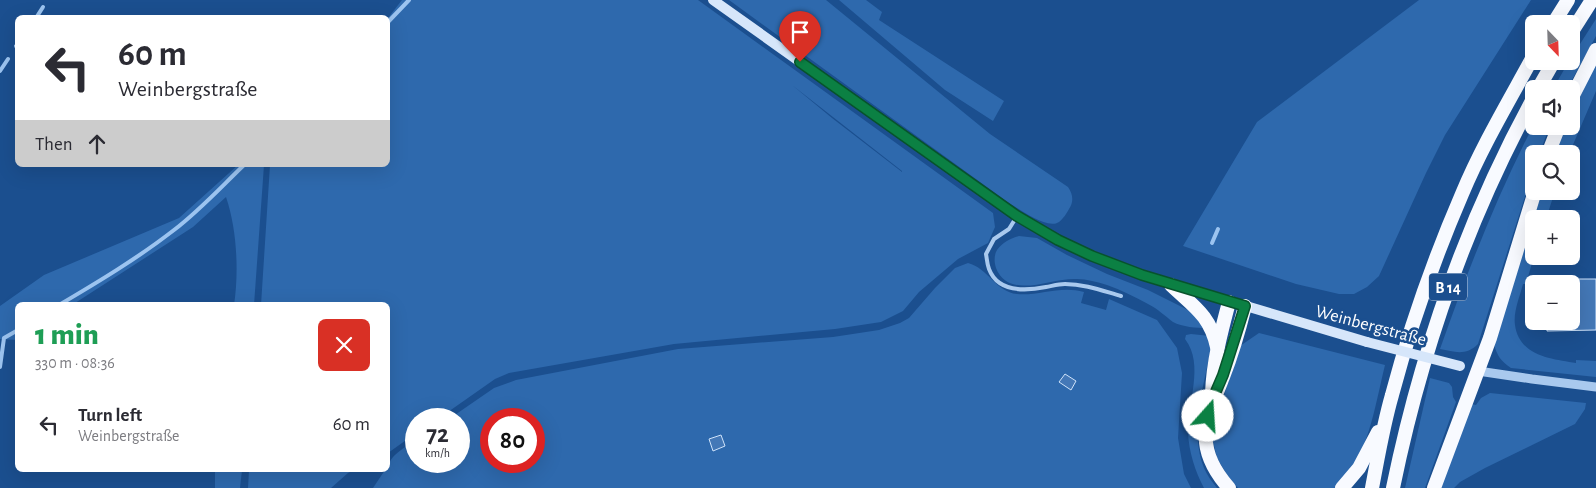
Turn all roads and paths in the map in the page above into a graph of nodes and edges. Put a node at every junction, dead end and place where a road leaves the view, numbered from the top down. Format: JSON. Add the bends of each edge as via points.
{"nodes":[{"id":1,"x":713,"y":0,"type":"edge"},
{"id":2,"x":1568,"y":0,"type":"edge"},
{"id":3,"x":1592,"y":0,"type":"edge"},
{"id":4,"x":1559,"y":15,"type":"edge"},
{"id":5,"x":1580,"y":19,"type":"edge"},
{"id":6,"x":1596,"y":50,"type":"edge"},
{"id":7,"x":1526,"y":70,"type":"edge"},
{"id":8,"x":1580,"y":82,"type":"edge"},
{"id":9,"x":1525,"y":115,"type":"edge"},
{"id":10,"x":1532,"y":200,"type":"edge"},
{"id":11,"x":1017,"y":216,"type":"junction"},
{"id":12,"x":1171,"y":285,"type":"junction"},
{"id":13,"x":1121,"y":296,"type":"dead end"},
{"id":14,"x":1229,"y":302,"type":"junction"},
{"id":15,"x":1245,"y":306,"type":"junction"},
{"id":16,"x":1218,"y":347,"type":"junction"},
{"id":17,"x":1478,"y":371,"type":"junction"},
{"id":18,"x":1596,"y":387,"type":"edge"},
{"id":19,"x":1211,"y":403,"type":"junction"},
{"id":20,"x":1387,"y":414,"type":"junction"},
{"id":21,"x":1229,"y":488,"type":"edge"},
{"id":22,"x":1342,"y":488,"type":"edge"},
{"id":23,"x":1372,"y":488,"type":"edge"},
{"id":24,"x":1393,"y":488,"type":"edge"},
{"id":25,"x":1434,"y":488,"type":"edge"}],
"edges":[{"from":1,"to":11,"type":"main road","name":"Weinbergstraße"},
{"from":2,"to":4,"type":"highway"},
{"from":3,"to":5,"type":"highway"},
{"from":6,"to":8,"type":"highway"},
{"from":7,"to":20,"type":"highway","number":"B 14","via":[[1463,193],[1418,310]]},
{"from":9,"to":24,"type":"highway","number":"B 14","via":[[1469,232],[1438,316]]},
{"from":10,"to":17,"type":"highway"},
{"from":11,"to":12,"type":"main road","name":"Weinbergstraße","via":[[1092,256]]},
{"from":11,"to":13,"type":"lane","via":[[1009,229],[994,239],[986,254],[989,269],[1000,283],[1026,290],[1077,285]]},
{"from":12,"to":14,"type":"main road","name":"Weinbergstraße"},
{"from":12,"to":16,"type":"highway","via":[[1212,326]]},
{"from":14,"to":15,"type":"main road","name":"Weinbergstraße"},
{"from":14,"to":16,"type":"highway"},
{"from":15,"to":17,"type":"main road","name":"Weinbergstraße","bridge":true},
{"from":15,"to":19,"type":"highway"},
{"from":16,"to":19,"type":"highway"},
{"from":17,"to":18,"type":"street","name":"Weinbergstraße"},
{"from":17,"to":25,"type":"highway"},
{"from":19,"to":21,"type":"highway","via":[[1205,432],[1206,446],[1217,473]]},
{"from":20,"to":22,"type":"highway","via":[[1359,468]]},
{"from":20,"to":23,"type":"highway","number":"B 14"}]}
